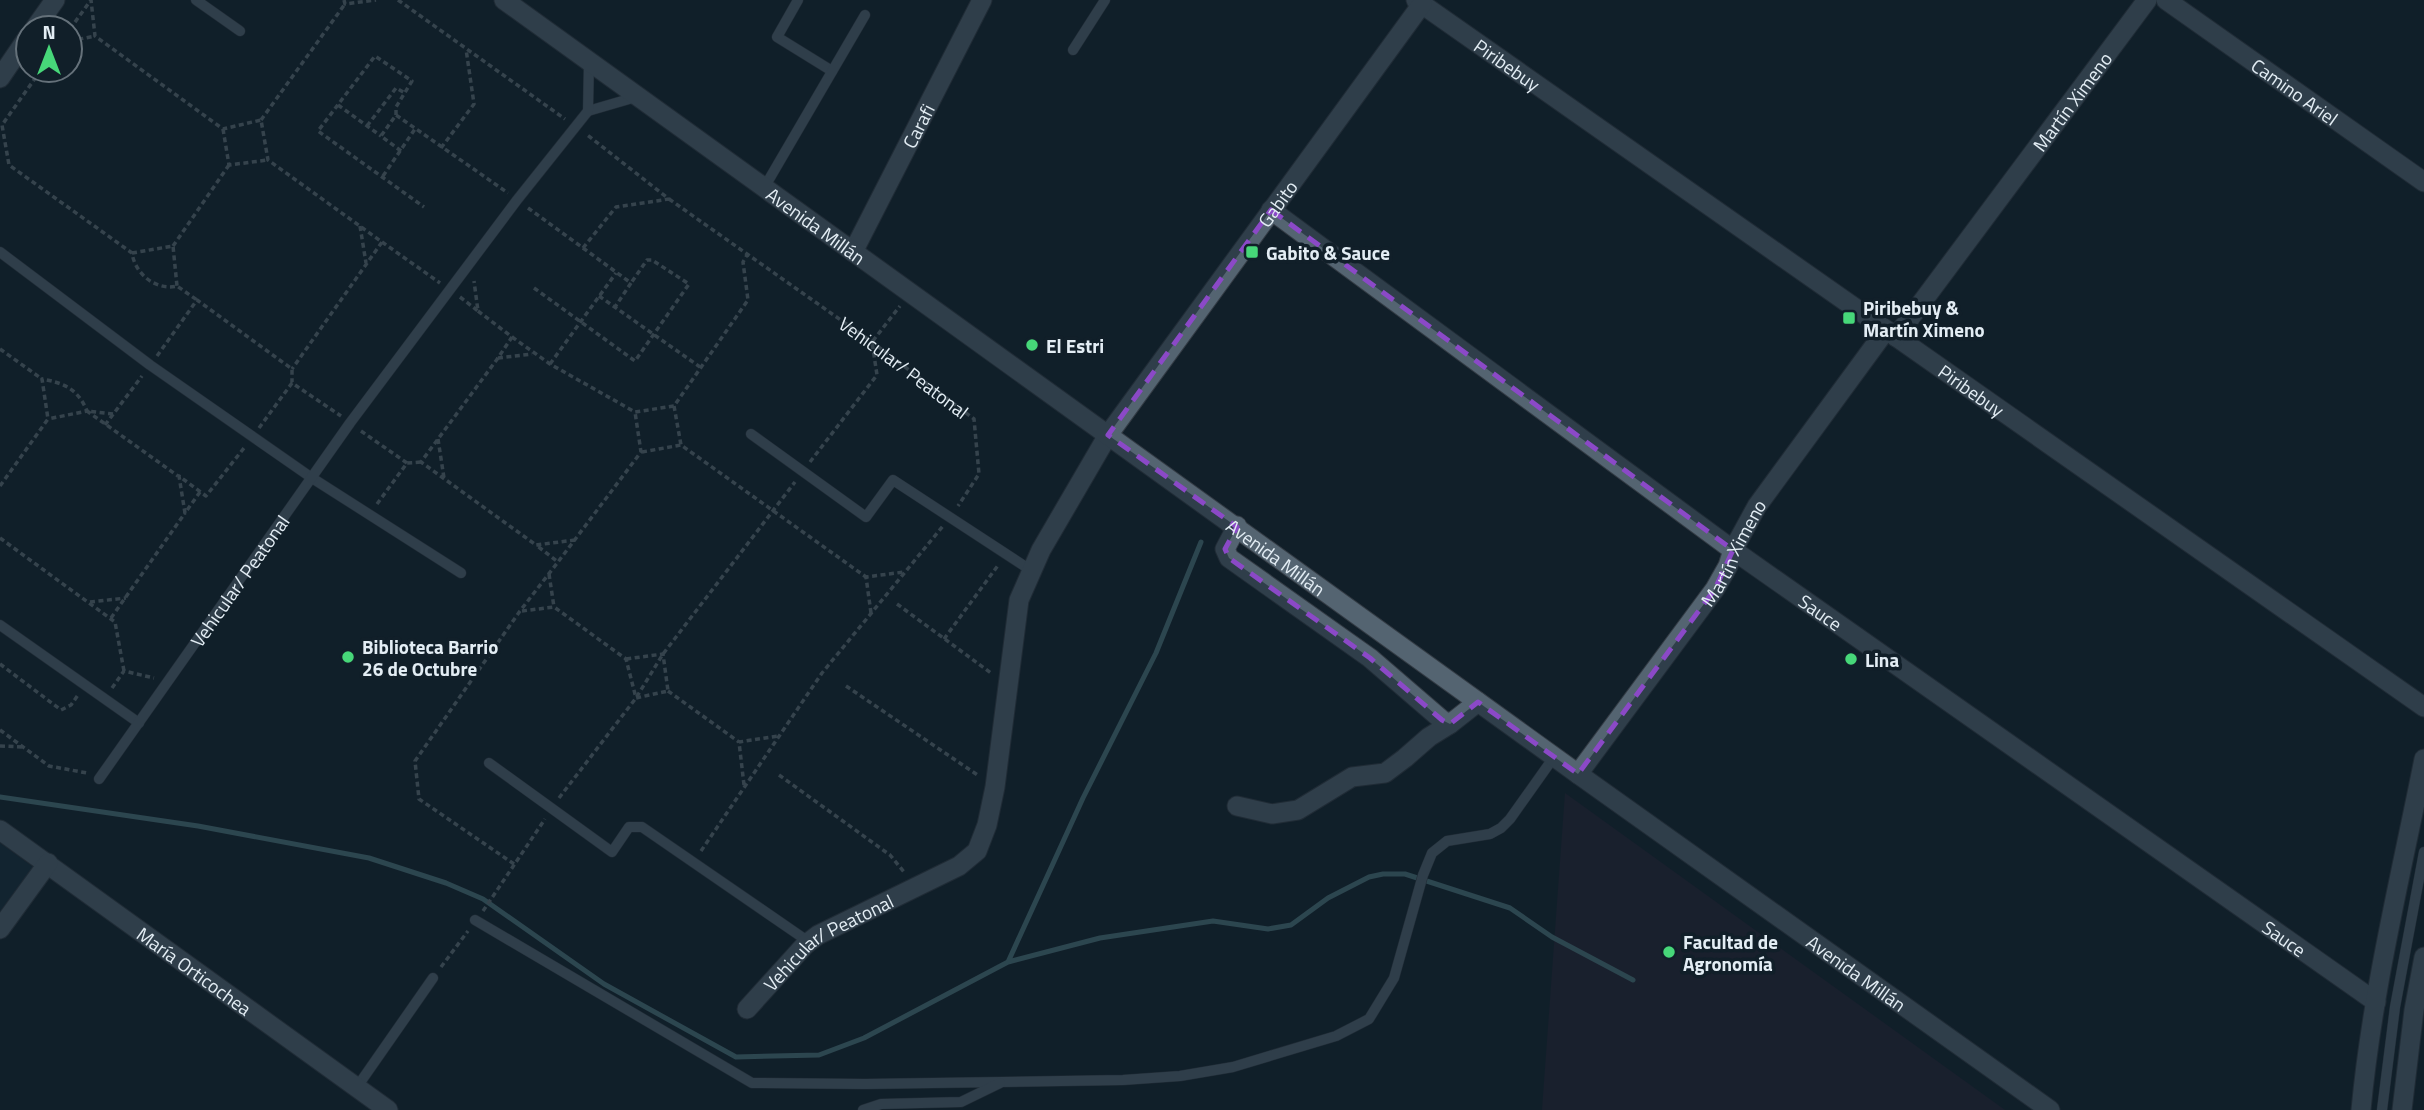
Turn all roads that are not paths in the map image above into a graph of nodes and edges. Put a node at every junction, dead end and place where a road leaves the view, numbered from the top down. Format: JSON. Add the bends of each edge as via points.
{"nodes":[{"id":1,"x":197,"y":0,"type":"edge"},
{"id":2,"x":504,"y":0,"type":"edge"},
{"id":3,"x":798,"y":0,"type":"edge"},
{"id":4,"x":982,"y":0,"type":"edge"},
{"id":5,"x":1105,"y":0,"type":"edge"},
{"id":6,"x":2147,"y":0,"type":"edge"},
{"id":7,"x":2166,"y":0,"type":"edge"},
{"id":8,"x":1419,"y":2,"type":"edge"},
{"id":9,"x":865,"y":15,"type":"dead end"},
{"id":10,"x":240,"y":30,"type":"dead end"},
{"id":11,"x":1073,"y":50,"type":"dead end"},
{"id":12,"x":14,"y":58,"type":"edge"},
{"id":13,"x":589,"y":61,"type":"junction"},
{"id":14,"x":832,"y":71,"type":"junction"},
{"id":15,"x":0,"y":78,"type":"edge"},
{"id":16,"x":636,"y":97,"type":"junction"},
{"id":17,"x":588,"y":111,"type":"junction"},
{"id":18,"x":2424,"y":182,"type":"edge"},
{"id":19,"x":764,"y":188,"type":"junction"},
{"id":20,"x":1271,"y":210,"type":"junction"},
{"id":21,"x":0,"y":252,"type":"edge"},
{"id":22,"x":853,"y":252,"type":"junction"},
{"id":23,"x":1891,"y":333,"type":"junction"},
{"id":24,"x":751,"y":434,"type":"dead end"},
{"id":25,"x":1108,"y":435,"type":"junction"},
{"id":26,"x":312,"y":478,"type":"junction"},
{"id":27,"x":1237,"y":526,"type":"junction"},
{"id":28,"x":1733,"y":550,"type":"junction"},
{"id":29,"x":1032,"y":571,"type":"junction"},
{"id":30,"x":461,"y":573,"type":"dead end"},
{"id":31,"x":0,"y":625,"type":"edge"},
{"id":32,"x":1478,"y":702,"type":"junction"},
{"id":33,"x":2424,"y":707,"type":"edge"},
{"id":34,"x":139,"y":723,"type":"junction"},
{"id":35,"x":1450,"y":724,"type":"junction"},
{"id":36,"x":1555,"y":757,"type":"junction"},
{"id":37,"x":2424,"y":759,"type":"edge"},
{"id":38,"x":489,"y":763,"type":"dead end"},
{"id":39,"x":1578,"y":774,"type":"junction"},
{"id":40,"x":99,"y":779,"type":"road end"},
{"id":41,"x":1237,"y":806,"type":"dead end"},
{"id":42,"x":0,"y":830,"type":"edge"},
{"id":43,"x":2424,"y":852,"type":"edge"},
{"id":44,"x":48,"y":863,"type":"junction"},
{"id":45,"x":472,"y":924,"type":"road end"},
{"id":46,"x":0,"y":929,"type":"edge"},
{"id":47,"x":809,"y":942,"type":"junction"},
{"id":48,"x":2424,"y":957,"type":"edge"},
{"id":49,"x":433,"y":978,"type":"road end"},
{"id":50,"x":2376,"y":1002,"type":"junction"},
{"id":51,"x":747,"y":1009,"type":"dead end"},
{"id":52,"x":1002,"y":1082,"type":"junction"},
{"id":53,"x":362,"y":1098,"type":"edge"},
{"id":54,"x":388,"y":1110,"type":"edge"},
{"id":55,"x":863,"y":1110,"type":"edge"},
{"id":56,"x":2050,"y":1110,"type":"edge"},
{"id":57,"x":2361,"y":1110,"type":"edge"},
{"id":58,"x":2382,"y":1110,"type":"edge"},
{"id":59,"x":2402,"y":1110,"type":"edge"}],
"edges":[{"from":1,"to":10,"type":"lane"},
{"from":2,"to":13,"type":"street","name":"Avenida Millán"},
{"from":3,"to":14,"type":"lane","via":[[776,37]]},
{"from":4,"to":22,"type":"street","name":"Carafi"},
{"from":5,"to":11,"type":"lane"},
{"from":6,"to":23,"type":"street","name":"Martín Ximeno"},
{"from":7,"to":18,"type":"street","name":"Camino Ariel"},
{"from":8,"to":20,"type":"street","name":"Gabito"},
{"from":8,"to":23,"type":"street","name":"Piribebuy"},
{"from":9,"to":14,"type":"lane"},
{"from":12,"to":15,"type":"street"},
{"from":13,"to":16,"type":"street","name":"Avenida Millán"},
{"from":13,"to":17,"type":"lane"},
{"from":14,"to":19,"type":"lane"},
{"from":16,"to":17,"type":"lane"},
{"from":16,"to":19,"type":"street","name":"Avenida Millán"},
{"from":17,"to":26,"type":"lane","name":"Vehicular/ Peatonal"},
{"from":19,"to":22,"type":"street","name":"Avenida Millán"},
{"from":20,"to":25,"type":"street","name":"Gabito"},
{"from":20,"to":28,"type":"street","name":"Sauce"},
{"from":21,"to":26,"type":"lane","via":[[150,365]]},
{"from":22,"to":25,"type":"street","name":"Avenida Millán"},
{"from":23,"to":28,"type":"street","name":"Martín Ximeno","via":[[1757,506]]},
{"from":23,"to":33,"type":"street","name":"Piribebuy"},
{"from":24,"to":29,"type":"lane","via":[[866,517],[894,480]]},
{"from":25,"to":27,"type":"street","name":"Avenida Millán"},
{"from":25,"to":29,"type":"street","name":"Vehicular/ Peatonal"},
{"from":26,"to":30,"type":"lane"},
{"from":26,"to":34,"type":"lane","name":"Vehicular/ Peatonal"},
{"from":27,"to":32,"type":"street","name":"Avenida Millán"},
{"from":27,"to":35,"type":"street","via":[[1226,549],[1229,558],[1370,658]]},
{"from":28,"to":39,"type":"street","name":"Martín Ximeno","via":[[1715,589]]},
{"from":28,"to":50,"type":"street","name":"Sauce"},
{"from":29,"to":47,"type":"street","name":"Vehicular/ Peatonal","via":[[1019,600],[995,787],[977,851],[959,866]]},
{"from":31,"to":34,"type":"lane"},
{"from":32,"to":35,"type":"street"},
{"from":32,"to":36,"type":"street","name":"Avenida Millán"},
{"from":34,"to":40,"type":"lane","name":"Vehicular/ Peatonal"},
{"from":35,"to":41,"type":"street","via":[[1385,773],[1352,777],[1298,810],[1272,814]]},
{"from":36,"to":39,"type":"street","name":"Avenida Millán"},
{"from":36,"to":52,"type":"lane","via":[[1502,828],[1441,844],[1432,853],[1394,978],[1369,1019],[1336,1035],[1233,1067],[1180,1076]]},
{"from":37,"to":50,"type":"street"},
{"from":38,"to":47,"type":"lane","via":[[612,852],[629,827],[642,827]]},
{"from":39,"to":56,"type":"street","name":"Avenida Millán"},
{"from":42,"to":44,"type":"street","name":"María Orticochea"},
{"from":43,"to":58,"type":"lane","via":[[2393,1016]]},
{"from":44,"to":46,"type":"street"},
{"from":44,"to":53,"type":"street","name":"María Orticochea"},
{"from":45,"to":52,"type":"lane","via":[[752,1083]]},
{"from":47,"to":51,"type":"street","name":"Vehicular/ Peatonal"},
{"from":48,"to":59,"type":"street"},
{"from":49,"to":53,"type":"lane"},
{"from":50,"to":57,"type":"street"},
{"from":52,"to":55,"type":"lane","via":[[961,1102],[881,1104]]},
{"from":53,"to":54,"type":"street","name":"María Orticochea"}]}
